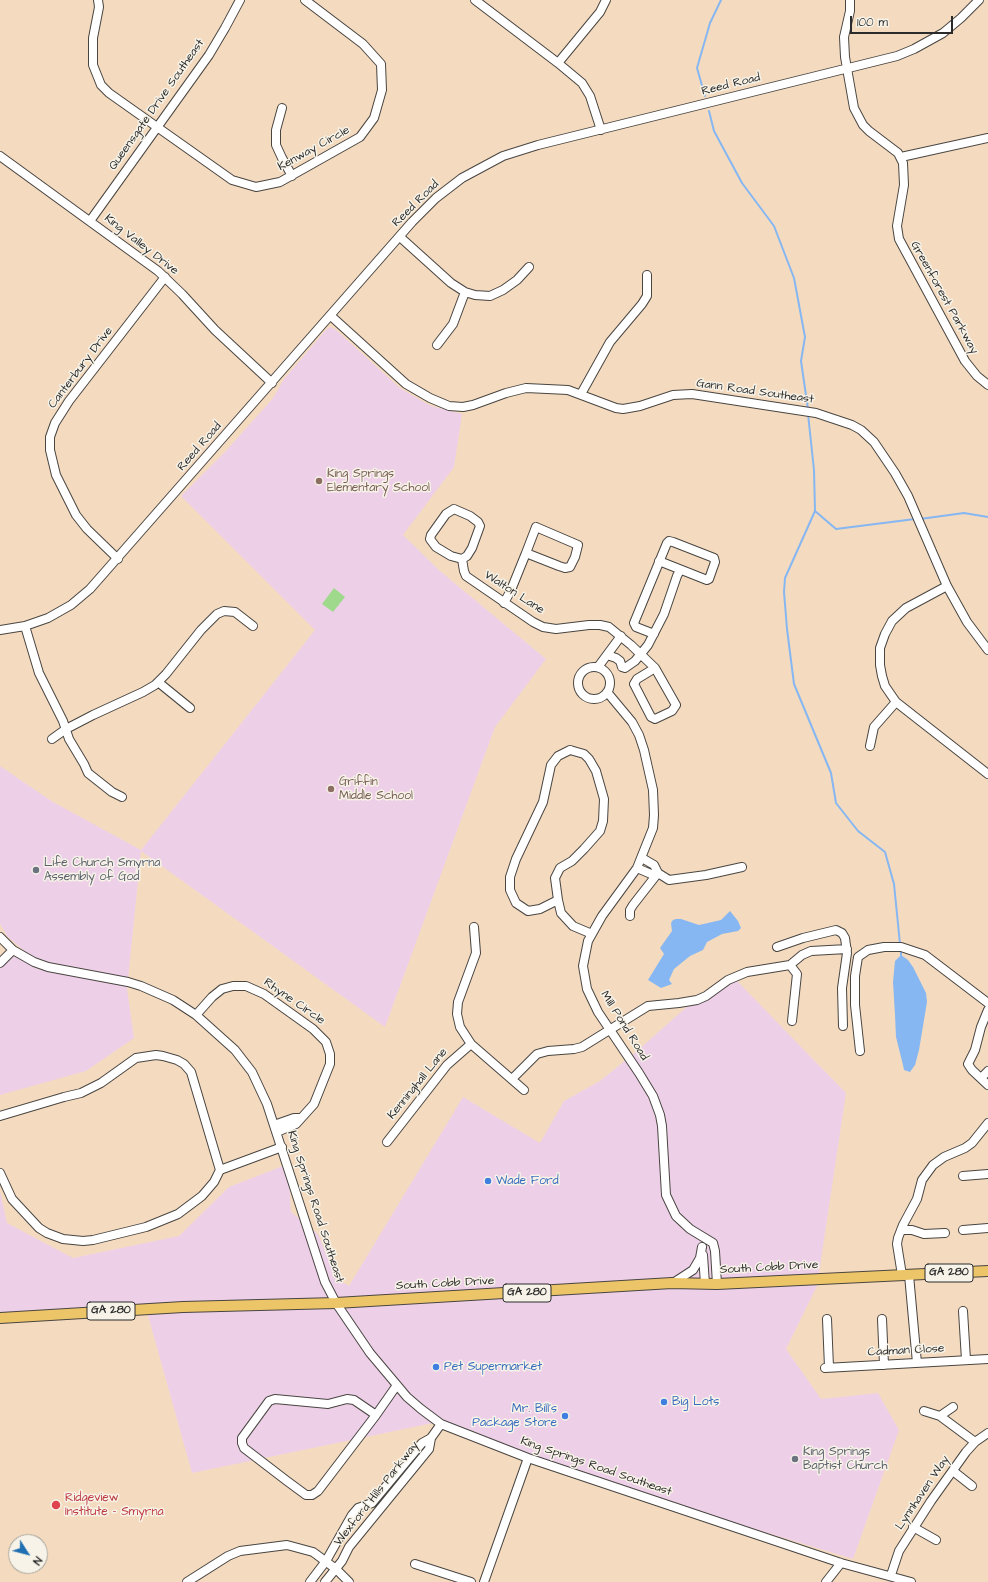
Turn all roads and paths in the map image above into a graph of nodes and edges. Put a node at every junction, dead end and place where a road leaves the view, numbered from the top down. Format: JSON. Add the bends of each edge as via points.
{"nodes":[{"id":1,"x":98,"y":0,"type":"edge"},
{"id":2,"x":240,"y":0,"type":"edge"},
{"id":3,"x":305,"y":0,"type":"edge"},
{"id":4,"x":475,"y":0,"type":"edge"},
{"id":5,"x":606,"y":0,"type":"edge"},
{"id":6,"x":850,"y":0,"type":"edge"},
{"id":7,"x":979,"y":0,"type":"edge"},
{"id":8,"x":558,"y":63,"type":"junction"},
{"id":9,"x":846,"y":69,"type":"junction"},
{"id":10,"x":282,"y":108,"type":"dead end"},
{"id":11,"x":157,"y":127,"type":"junction"},
{"id":12,"x":601,"y":130,"type":"junction"},
{"id":13,"x":988,"y":138,"type":"edge"},
{"id":14,"x":0,"y":156,"type":"edge"},
{"id":15,"x":901,"y":157,"type":"junction"},
{"id":16,"x":292,"y":176,"type":"junction"},
{"id":17,"x":90,"y":221,"type":"junction"},
{"id":18,"x":400,"y":237,"type":"junction"},
{"id":19,"x":528,"y":267,"type":"dead end"},
{"id":20,"x":647,"y":275,"type":"dead end"},
{"id":21,"x":165,"y":277,"type":"junction"},
{"id":22,"x":465,"y":292,"type":"junction"},
{"id":23,"x":331,"y":316,"type":"junction"},
{"id":24,"x":437,"y":345,"type":"dead end"},
{"id":25,"x":272,"y":383,"type":"junction"},
{"id":26,"x":988,"y":385,"type":"edge"},
{"id":27,"x":581,"y":394,"type":"junction"},
{"id":28,"x":526,"y":553,"type":"junction"},
{"id":29,"x":118,"y":559,"type":"junction"},
{"id":30,"x":462,"y":560,"type":"junction"},
{"id":31,"x":659,"y":561,"type":"junction"},
{"id":32,"x":680,"y":570,"type":"junction"},
{"id":33,"x":947,"y":586,"type":"junction"},
{"id":34,"x":504,"y":603,"type":"junction"},
{"id":35,"x":25,"y":626,"type":"junction"},
{"id":36,"x":253,"y":626,"type":"dead end"},
{"id":37,"x":0,"y":630,"type":"edge"},
{"id":38,"x":654,"y":634,"type":"junction"},
{"id":39,"x":621,"y":636,"type":"junction"},
{"id":40,"x":988,"y":650,"type":"edge"},
{"id":41,"x":607,"y":655,"type":"junction"},
{"id":42,"x":640,"y":655,"type":"junction"},
{"id":43,"x":598,"y":667,"type":"junction"},
{"id":44,"x":622,"y":667,"type":"junction"},
{"id":45,"x":655,"y":668,"type":"junction"},
{"id":46,"x":609,"y":677,"type":"junction"},
{"id":47,"x":158,"y":682,"type":"junction"},
{"id":48,"x":607,"y":692,"type":"junction"},
{"id":49,"x":896,"y":702,"type":"junction"},
{"id":50,"x":190,"y":708,"type":"dead end"},
{"id":51,"x":66,"y":729,"type":"junction"},
{"id":52,"x":52,"y":739,"type":"dead end"},
{"id":53,"x":870,"y":746,"type":"dead end"},
{"id":54,"x":988,"y":774,"type":"edge"},
{"id":55,"x":122,"y":797,"type":"dead end"},
{"id":56,"x":642,"y":858,"type":"junction"},
{"id":57,"x":742,"y":866,"type":"dead end"},
{"id":58,"x":637,"y":868,"type":"junction"},
{"id":59,"x":658,"y":873,"type":"junction"},
{"id":60,"x":558,"y":900,"type":"junction"},
{"id":61,"x":630,"y":916,"type":"dead end"},
{"id":62,"x":474,"y":927,"type":"dead end"},
{"id":63,"x":592,"y":934,"type":"junction"},
{"id":64,"x":0,"y":937,"type":"edge"},
{"id":65,"x":777,"y":947,"type":"dead end"},
{"id":66,"x":847,"y":949,"type":"junction"},
{"id":67,"x":14,"y":950,"type":"junction"},
{"id":68,"x":0,"y":963,"type":"edge"},
{"id":69,"x":790,"y":965,"type":"junction"},
{"id":70,"x":988,"y":1003,"type":"edge"},
{"id":71,"x":988,"y":1010,"type":"edge"},
{"id":72,"x":196,"y":1015,"type":"junction"},
{"id":73,"x":792,"y":1021,"type":"dead end"},
{"id":74,"x":843,"y":1026,"type":"dead end"},
{"id":75,"x":610,"y":1030,"type":"junction"},
{"id":76,"x":471,"y":1044,"type":"junction"},
{"id":77,"x":860,"y":1051,"type":"dead end"},
{"id":78,"x":988,"y":1071,"type":"edge"},
{"id":79,"x":981,"y":1078,"type":"junction"},
{"id":80,"x":512,"y":1079,"type":"junction"},
{"id":81,"x":988,"y":1085,"type":"edge"},
{"id":82,"x":524,"y":1090,"type":"dead end"},
{"id":83,"x":0,"y":1116,"type":"edge"},
{"id":84,"x":988,"y":1123,"type":"edge"},
{"id":85,"x":276,"y":1128,"type":"junction"},
{"id":86,"x":387,"y":1142,"type":"dead end"},
{"id":87,"x":282,"y":1147,"type":"junction"},
{"id":88,"x":220,"y":1170,"type":"junction"},
{"id":89,"x":0,"y":1173,"type":"edge"},
{"id":90,"x":988,"y":1174,"type":"edge"},
{"id":91,"x":963,"y":1176,"type":"dead end"},
{"id":92,"x":988,"y":1228,"type":"edge"},
{"id":93,"x":901,"y":1230,"type":"junction"},
{"id":94,"x":963,"y":1230,"type":"dead end"},
{"id":95,"x":945,"y":1233,"type":"dead end"},
{"id":96,"x":705,"y":1238,"type":"junction"},
{"id":97,"x":702,"y":1247,"type":"junction"},
{"id":98,"x":988,"y":1271,"type":"edge"},
{"id":99,"x":906,"y":1275,"type":"junction"},
{"id":100,"x":672,"y":1283,"type":"junction"},
{"id":101,"x":705,"y":1284,"type":"junction"},
{"id":102,"x":717,"y":1284,"type":"junction"},
{"id":103,"x":336,"y":1303,"type":"junction"},
{"id":104,"x":963,"y":1311,"type":"dead end"},
{"id":105,"x":0,"y":1318,"type":"edge"},
{"id":106,"x":828,"y":1319,"type":"dead end"},
{"id":107,"x":882,"y":1319,"type":"dead end"},
{"id":108,"x":988,"y":1359,"type":"edge"},
{"id":109,"x":966,"y":1360,"type":"junction"},
{"id":110,"x":917,"y":1363,"type":"junction"},
{"id":111,"x":884,"y":1365,"type":"junction"},
{"id":112,"x":397,"y":1385,"type":"junction"},
{"id":113,"x":953,"y":1407,"type":"dead end"},
{"id":114,"x":924,"y":1411,"type":"dead end"},
{"id":115,"x":376,"y":1415,"type":"junction"},
{"id":116,"x":940,"y":1416,"type":"junction"},
{"id":117,"x":441,"y":1424,"type":"junction"},
{"id":118,"x":988,"y":1433,"type":"edge"},
{"id":119,"x":431,"y":1438,"type":"junction"},
{"id":120,"x":975,"y":1442,"type":"junction"},
{"id":121,"x":528,"y":1458,"type":"junction"},
{"id":122,"x":953,"y":1471,"type":"junction"},
{"id":123,"x":392,"y":1478,"type":"junction"},
{"id":124,"x":400,"y":1484,"type":"junction"},
{"id":125,"x":972,"y":1486,"type":"dead end"},
{"id":126,"x":913,"y":1527,"type":"junction"},
{"id":127,"x":936,"y":1540,"type":"dead end"},
{"id":128,"x":326,"y":1562,"type":"junction"},
{"id":129,"x":841,"y":1563,"type":"junction"},
{"id":130,"x":415,"y":1564,"type":"dead end"},
{"id":131,"x":336,"y":1569,"type":"junction"},
{"id":132,"x":891,"y":1575,"type":"junction"},
{"id":133,"x":188,"y":1582,"type":"edge"},
{"id":134,"x":310,"y":1582,"type":"edge"},
{"id":135,"x":325,"y":1582,"type":"edge"},
{"id":136,"x":349,"y":1582,"type":"edge"},
{"id":137,"x":471,"y":1582,"type":"edge"},
{"id":138,"x":484,"y":1582,"type":"edge"},
{"id":139,"x":826,"y":1582,"type":"edge"},
{"id":140,"x":911,"y":1582,"type":"edge"}],
"edges":[{"from":1,"to":11,"type":"street","name":"Kenway Circle","via":[[92,48],[93,65],[98,80],[109,93]]},
{"from":2,"to":11,"type":"street","name":"Queensgate Drive Southeast","via":[[209,55]]},
{"from":3,"to":16,"type":"street","name":"Kenway Circle","via":[[363,44],[381,64],[382,90],[374,118],[360,137]]},
{"from":4,"to":8,"type":"street"},
{"from":5,"to":8,"type":"street","via":[[600,12]]},
{"from":6,"to":9,"type":"street","via":[[844,37]]},
{"from":7,"to":9,"type":"street","name":"Reed Road","via":[[953,26],[922,45],[897,56]]},
{"from":8,"to":12,"type":"street","via":[[588,91]]},
{"from":9,"to":12,"type":"street","name":"Reed Road"},
{"from":9,"to":15,"type":"street","via":[[858,118],[869,131]]},
{"from":10,"to":16,"type":"street","via":[[276,130],[276,145]]},
{"from":11,"to":16,"type":"street","name":"Kenway Circle","via":[[232,180],[256,187],[280,182]]},
{"from":11,"to":17,"type":"street","name":"Queensgate Drive Southeast"},
{"from":12,"to":18,"type":"street","name":"Reed Road","via":[[538,145],[490,162],[462,178],[436,198]]},
{"from":13,"to":15,"type":"street"},
{"from":14,"to":17,"type":"street","name":"King Valley Drive"},
{"from":15,"to":26,"type":"street","name":"Greenforest Parkway","via":[[905,177],[897,226],[901,246],[964,361]]},
{"from":17,"to":21,"type":"street","name":"King Valley Drive"},
{"from":18,"to":22,"type":"street","via":[[451,283]]},
{"from":18,"to":23,"type":"street","name":"Reed Road"},
{"from":19,"to":22,"type":"street","via":[[510,285],[490,296]]},
{"from":20,"to":27,"type":"street","via":[[647,296],[610,342]]},
{"from":21,"to":25,"type":"street","name":"King Valley Drive","via":[[220,335]]},
{"from":21,"to":29,"type":"street","name":"Canterbury Drive","via":[[69,401],[50,438],[56,475],[76,515],[87,530]]},
{"from":22,"to":24,"type":"street","via":[[453,324]]},
{"from":23,"to":25,"type":"street","name":"Reed Road"},
{"from":23,"to":27,"type":"street","name":"Gann Road Southeast","via":[[406,384],[444,405],[468,407],[526,388],[557,389]]},
{"from":25,"to":29,"type":"street","name":"Reed Road"},
{"from":27,"to":33,"type":"street","name":"Gann Road Southeast","via":[[623,409],[683,394],[716,397],[816,413],[852,425],[874,442],[895,473]]},
{"from":28,"to":28,"type":"street","via":[[536,526],[578,545],[572,565],[568,568]]},
{"from":28,"to":34,"type":"street","via":[[512,590]]},
{"from":29,"to":35,"type":"street","name":"Reed Road","via":[[71,605],[48,618]]},
{"from":30,"to":30,"type":"street","via":[[472,548],[480,526],[470,516],[454,509],[446,514],[430,539],[450,556]]},
{"from":30,"to":34,"type":"street","name":"Walton Lane","via":[[466,576]]},
{"from":31,"to":32,"type":"street"},
{"from":31,"to":32,"type":"street","via":[[669,541],[715,559],[707,580]]},
{"from":31,"to":38,"type":"street","via":[[634,623],[636,627]]},
{"from":32,"to":38,"type":"street"},
{"from":33,"to":40,"type":"street","name":"Gann Road Southeast","via":[[967,622]]},
{"from":33,"to":49,"type":"street","via":[[906,608],[892,621],[885,634],[880,648],[880,665],[886,686]]},
{"from":34,"to":39,"type":"street","name":"Walton Lane","via":[[543,627],[562,629],[600,625],[609,627]]},
{"from":35,"to":37,"type":"street","name":"Reed Road"},
{"from":35,"to":51,"type":"street","via":[[39,673]]},
{"from":36,"to":47,"type":"street","via":[[235,612],[224,611],[217,614]]},
{"from":38,"to":42,"type":"street"},
{"from":39,"to":41,"type":"street"},
{"from":39,"to":42,"type":"street","name":"Walton Lane"},
{"from":41,"to":43,"type":"street"},
{"from":41,"to":44,"type":"street","via":[[620,661]]},
{"from":42,"to":44,"type":"street","via":[[633,656],[622,664]]},
{"from":42,"to":45,"type":"street","name":"Walton Lane"},
{"from":43,"to":46,"type":"street","via":[[605,670]]},
{"from":43,"to":48,"type":"street","via":[[584,670],[578,679],[579,690],[590,699],[603,697]]},
{"from":44,"to":46,"type":"street"},
{"from":45,"to":45,"type":"street","name":"Walton Lane","via":[[676,705],[672,711],[655,719],[651,717],[634,684],[637,679]]},
{"from":46,"to":48,"type":"street","via":[[610,687]]},
{"from":47,"to":50,"type":"street"},
{"from":47,"to":51,"type":"street","via":[[143,692]]},
{"from":48,"to":56,"type":"street","name":"Mill Pond Road","via":[[632,722],[639,735],[648,766],[653,790],[654,815]]},
{"from":49,"to":53,"type":"street","via":[[874,727]]},
{"from":49,"to":54,"type":"street"},
{"from":51,"to":52,"type":"street"},
{"from":51,"to":55,"type":"street","via":[[88,773]]},
{"from":56,"to":58,"type":"street","name":"Mill Pond Road"},
{"from":56,"to":59,"type":"street","via":[[654,865]]},
{"from":57,"to":59,"type":"street","via":[[706,875],[669,880]]},
{"from":58,"to":59,"type":"street","via":[[651,874]]},
{"from":58,"to":63,"type":"street","name":"Mill Pond Road"},
{"from":59,"to":61,"type":"street","via":[[633,905]]},
{"from":60,"to":60,"type":"street","via":[[555,878],[560,868],[584,849],[600,831],[602,820],[604,799],[600,779],[589,759],[574,750],[562,753],[551,765],[543,802],[510,877],[510,890],[516,903],[528,911],[540,910]]},
{"from":60,"to":63,"type":"street","via":[[561,913],[573,926]]},
{"from":62,"to":76,"type":"street","via":[[476,953],[457,1008],[460,1027]]},
{"from":63,"to":75,"type":"street","name":"Mill Pond Road","via":[[583,966],[587,989],[592,1003]]},
{"from":64,"to":67,"type":"street","name":"King Springs Road Southeast"},
{"from":65,"to":66,"type":"street","via":[[836,930],[844,935]]},
{"from":66,"to":69,"type":"street","via":[[811,951]]},
{"from":66,"to":74,"type":"street","via":[[842,988]]},
{"from":67,"to":68,"type":"street"},
{"from":67,"to":72,"type":"street","name":"King Springs Road Southeast","via":[[26,959],[48,967],[141,986],[173,1000]]},
{"from":69,"to":73,"type":"street","via":[[797,974]]},
{"from":69,"to":75,"type":"street","via":[[747,972],[728,980],[697,1000],[648,1006]]},
{"from":70,"to":77,"type":"street","via":[[925,955],[901,947],[868,950],[858,957],[855,976]]},
{"from":71,"to":79,"type":"street","via":[[975,1050],[968,1061]]},
{"from":72,"to":85,"type":"street","name":"King Springs Road Southeast","via":[[225,1040],[245,1062],[264,1096]]},
{"from":72,"to":85,"type":"street","name":"Rhyne Circle","via":[[222,989],[246,986],[264,994],[326,1042],[329,1050],[329,1069],[314,1104],[296,1124]]},
{"from":75,"to":80,"type":"street","via":[[582,1047],[537,1054]]},
{"from":75,"to":96,"type":"street","name":"Mill Pond Road","via":[[653,1096],[662,1126],[664,1184],[669,1205],[690,1229]]},
{"from":76,"to":80,"type":"street"},
{"from":76,"to":86,"type":"street","name":"Kenninghall Lane","via":[[447,1065]]},
{"from":78,"to":79,"type":"street"},
{"from":79,"to":81,"type":"street"},
{"from":80,"to":82,"type":"street"},
{"from":83,"to":88,"type":"street","via":[[81,1094],[136,1058],[163,1056],[177,1060],[191,1072]]},
{"from":84,"to":93,"type":"street","via":[[972,1143],[944,1158],[929,1170],[922,1180],[913,1208]]},
{"from":85,"to":87,"type":"street","name":"King Springs Road Southeast"},
{"from":87,"to":88,"type":"street"},
{"from":87,"to":103,"type":"street","name":"King Springs Road Southeast","via":[[325,1282]]},
{"from":88,"to":89,"type":"street","via":[[202,1196],[178,1214],[146,1227],[93,1240],[78,1241],[56,1237],[31,1221],[12,1199]]},
{"from":90,"to":91,"type":"street"},
{"from":92,"to":94,"type":"street"},
{"from":93,"to":95,"type":"street","via":[[924,1234]]},
{"from":93,"to":99,"type":"street","via":[[897,1244]]},
{"from":96,"to":97,"type":"street"},
{"from":96,"to":102,"type":"street","name":"Mill Pond Road","via":[[713,1243]]},
{"from":97,"to":100,"type":"street","via":[[700,1258],[693,1270]]},
{"from":97,"to":101,"type":"street"},
{"from":98,"to":99,"type":"main road","name":"South Cobb Drive","number":"GA 280"},
{"from":99,"to":102,"type":"main road","name":"South Cobb Drive","number":"GA 280"},
{"from":99,"to":110,"type":"street"},
{"from":100,"to":101,"type":"main road","name":"South Cobb Drive","number":"GA 280"},
{"from":100,"to":103,"type":"main road","name":"South Cobb Drive","number":"GA 280"},
{"from":101,"to":102,"type":"main road","name":"South Cobb Drive","number":"GA 280"},
{"from":103,"to":105,"type":"main road","name":"South Cobb Drive","number":"GA 280","via":[[183,1307]]},
{"from":103,"to":112,"type":"street","name":"King Springs Road Southeast","via":[[370,1353]]},
{"from":104,"to":109,"type":"street"},
{"from":106,"to":111,"type":"street","name":"Cadman Close","via":[[827,1367]]},
{"from":107,"to":111,"type":"street"},
{"from":108,"to":109,"type":"street","name":"Cadman Close"},
{"from":109,"to":110,"type":"street","name":"Cadman Close"},
{"from":110,"to":111,"type":"street","name":"Cadman Close"},
{"from":112,"to":115,"type":"street"},
{"from":112,"to":117,"type":"street","name":"King Springs Road Southeast","via":[[421,1409]]},
{"from":113,"to":116,"type":"street"},
{"from":114,"to":116,"type":"street"},
{"from":115,"to":115,"type":"street","via":[[354,1400],[347,1399],[328,1404],[275,1399],[269,1401],[242,1438],[242,1443],[244,1448],[287,1481],[306,1495],[312,1495],[318,1492]]},
{"from":116,"to":120,"type":"street"},
{"from":117,"to":119,"type":"street","name":"Wexford Hills Parkway"},
{"from":117,"to":121,"type":"street","name":"King Springs Road Southeast"},
{"from":118,"to":120,"type":"street","name":"Lynnhaven Way"},
{"from":119,"to":123,"type":"street","name":"Wexford Hills Parkway","via":[[422,1443]]},
{"from":119,"to":124,"type":"street","name":"Wexford Hills Parkway","via":[[430,1448]]},
{"from":120,"to":122,"type":"street","name":"Lynnhaven Way"},
{"from":121,"to":129,"type":"street","name":"King Springs Road Southeast"},
{"from":121,"to":138,"type":"street"},
{"from":122,"to":125,"type":"street"},
{"from":122,"to":126,"type":"street","name":"Lynnhaven Way"},
{"from":123,"to":124,"type":"street"},
{"from":123,"to":128,"type":"street","name":"Wexford Hills Parkway","via":[[372,1503],[358,1508],[352,1515]]},
{"from":124,"to":131,"type":"street","name":"Wexford Hills Parkway","via":[[349,1547]]},
{"from":126,"to":127,"type":"street"},
{"from":126,"to":132,"type":"street","name":"Lynnhaven Way","via":[[899,1551]]},
{"from":128,"to":131,"type":"street"},
{"from":128,"to":133,"type":"street","via":[[313,1552],[287,1545],[259,1548],[228,1556]]},
{"from":128,"to":134,"type":"street","name":"Wexford Hills Parkway"},
{"from":129,"to":132,"type":"street","name":"King Springs Road Southeast"},
{"from":129,"to":139,"type":"street"},
{"from":130,"to":137,"type":"street"},
{"from":131,"to":135,"type":"street","name":"Wexford Hills Parkway"},
{"from":131,"to":136,"type":"street"},
{"from":132,"to":140,"type":"street","name":"King Springs Road Southeast"}]}
